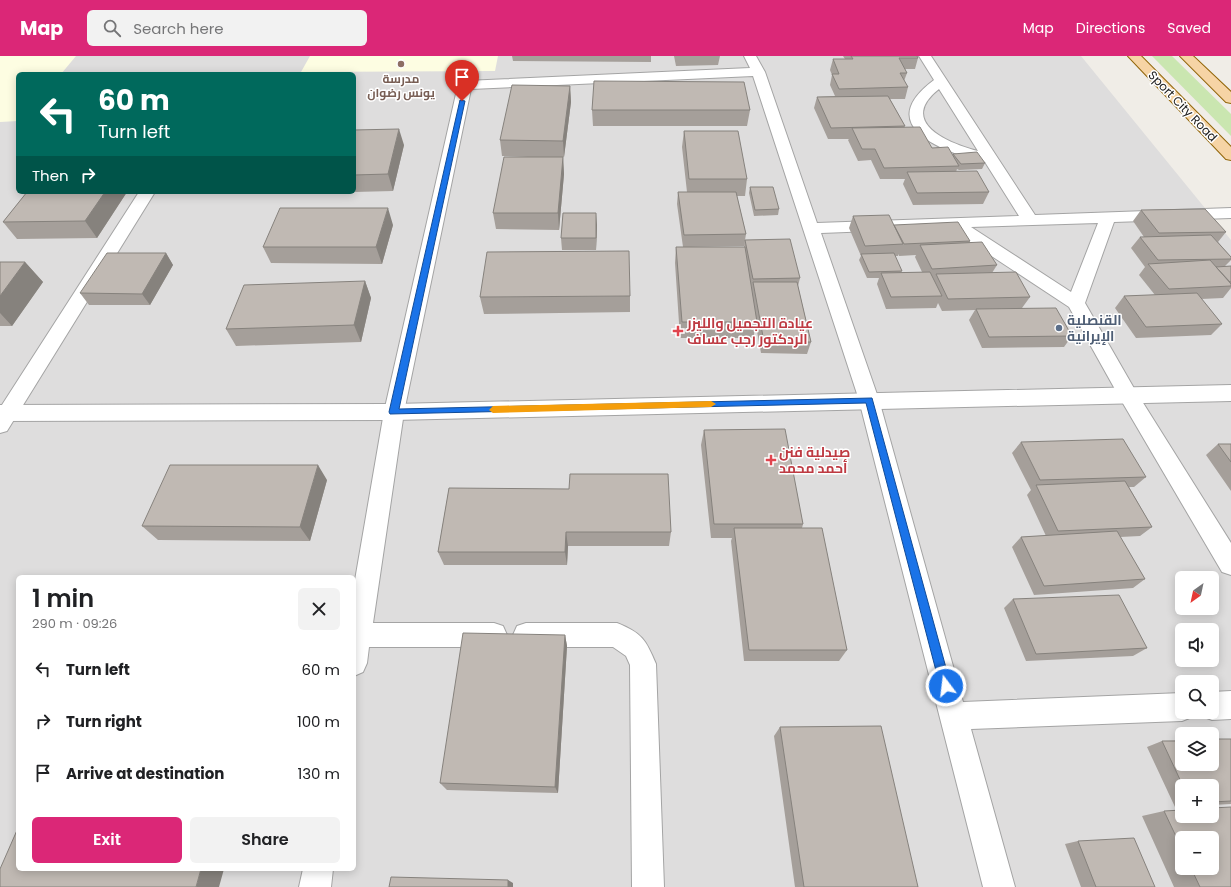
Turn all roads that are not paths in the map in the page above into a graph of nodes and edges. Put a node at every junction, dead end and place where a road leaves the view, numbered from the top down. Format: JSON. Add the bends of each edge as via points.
{"nodes":[{"id":1,"x":925,"y":56,"type":"edge"},
{"id":2,"x":1134,"y":56,"type":"edge"},
{"id":3,"x":1186,"y":56,"type":"edge"},
{"id":4,"x":754,"y":64,"type":"edge"},
{"id":5,"x":941,"y":81,"type":"junction"},
{"id":6,"x":1231,"y":99,"type":"edge"},
{"id":7,"x":1231,"y":156,"type":"edge"},
{"id":8,"x":991,"y":159,"type":"junction"},
{"id":9,"x":146,"y":194,"type":"edge"},
{"id":10,"x":1231,"y":213,"type":"edge"},
{"id":11,"x":1108,"y":217,"type":"junction"},
{"id":12,"x":1029,"y":219,"type":"junction"},
{"id":13,"x":951,"y":222,"type":"junction"},
{"id":14,"x":811,"y":228,"type":"junction"},
{"id":15,"x":1076,"y":303,"type":"junction"},
{"id":16,"x":1231,"y":393,"type":"edge"},
{"id":17,"x":1128,"y":395,"type":"junction"},
{"id":18,"x":870,"y":400,"type":"junction"},
{"id":19,"x":394,"y":412,"type":"junction"},
{"id":20,"x":3,"y":417,"type":"edge"},
{"id":21,"x":1231,"y":564,"type":"edge"},
{"id":22,"x":359,"y":635,"type":"junction"},
{"id":23,"x":356,"y":652,"type":"edge"},
{"id":24,"x":1231,"y":705,"type":"edge"},
{"id":25,"x":1219,"y":706,"type":"edge"},
{"id":26,"x":1175,"y":707,"type":"edge"},
{"id":27,"x":954,"y":716,"type":"junction"},
{"id":28,"x":318,"y":871,"type":"edge"},
{"id":29,"x":315,"y":887,"type":"edge"},
{"id":30,"x":648,"y":887,"type":"edge"},
{"id":31,"x":1000,"y":887,"type":"edge"}],
"edges":[{"from":1,"to":5,"type":"street"},
{"from":2,"to":7,"type":"main road","name":"Sport City Road"},
{"from":3,"to":6,"type":"main road"},
{"from":4,"to":14,"type":"street"},
{"from":4,"to":19,"type":"street","via":[[465,85]]},
{"from":5,"to":8,"type":"street"},
{"from":5,"to":8,"type":"street","via":[[920,99],[916,108],[916,117],[924,131],[953,149]]},
{"from":8,"to":12,"type":"street"},
{"from":9,"to":20,"type":"street"},
{"from":10,"to":11,"type":"street"},
{"from":11,"to":12,"type":"street"},
{"from":11,"to":15,"type":"street"},
{"from":12,"to":13,"type":"street"},
{"from":13,"to":14,"type":"street"},
{"from":13,"to":15,"type":"street"},
{"from":14,"to":18,"type":"street"},
{"from":15,"to":17,"type":"street"},
{"from":16,"to":17,"type":"street"},
{"from":17,"to":18,"type":"street"},
{"from":17,"to":21,"type":"street"},
{"from":18,"to":19,"type":"street"},
{"from":18,"to":27,"type":"street"},
{"from":19,"to":20,"type":"street"},
{"from":19,"to":22,"type":"street"},
{"from":22,"to":23,"type":"street"},
{"from":22,"to":30,"type":"street","via":[[617,635],[635,647],[643,664]]},
{"from":24,"to":25,"type":"street"},
{"from":26,"to":27,"type":"street"},
{"from":27,"to":31,"type":"street"},
{"from":28,"to":29,"type":"street"}]}
